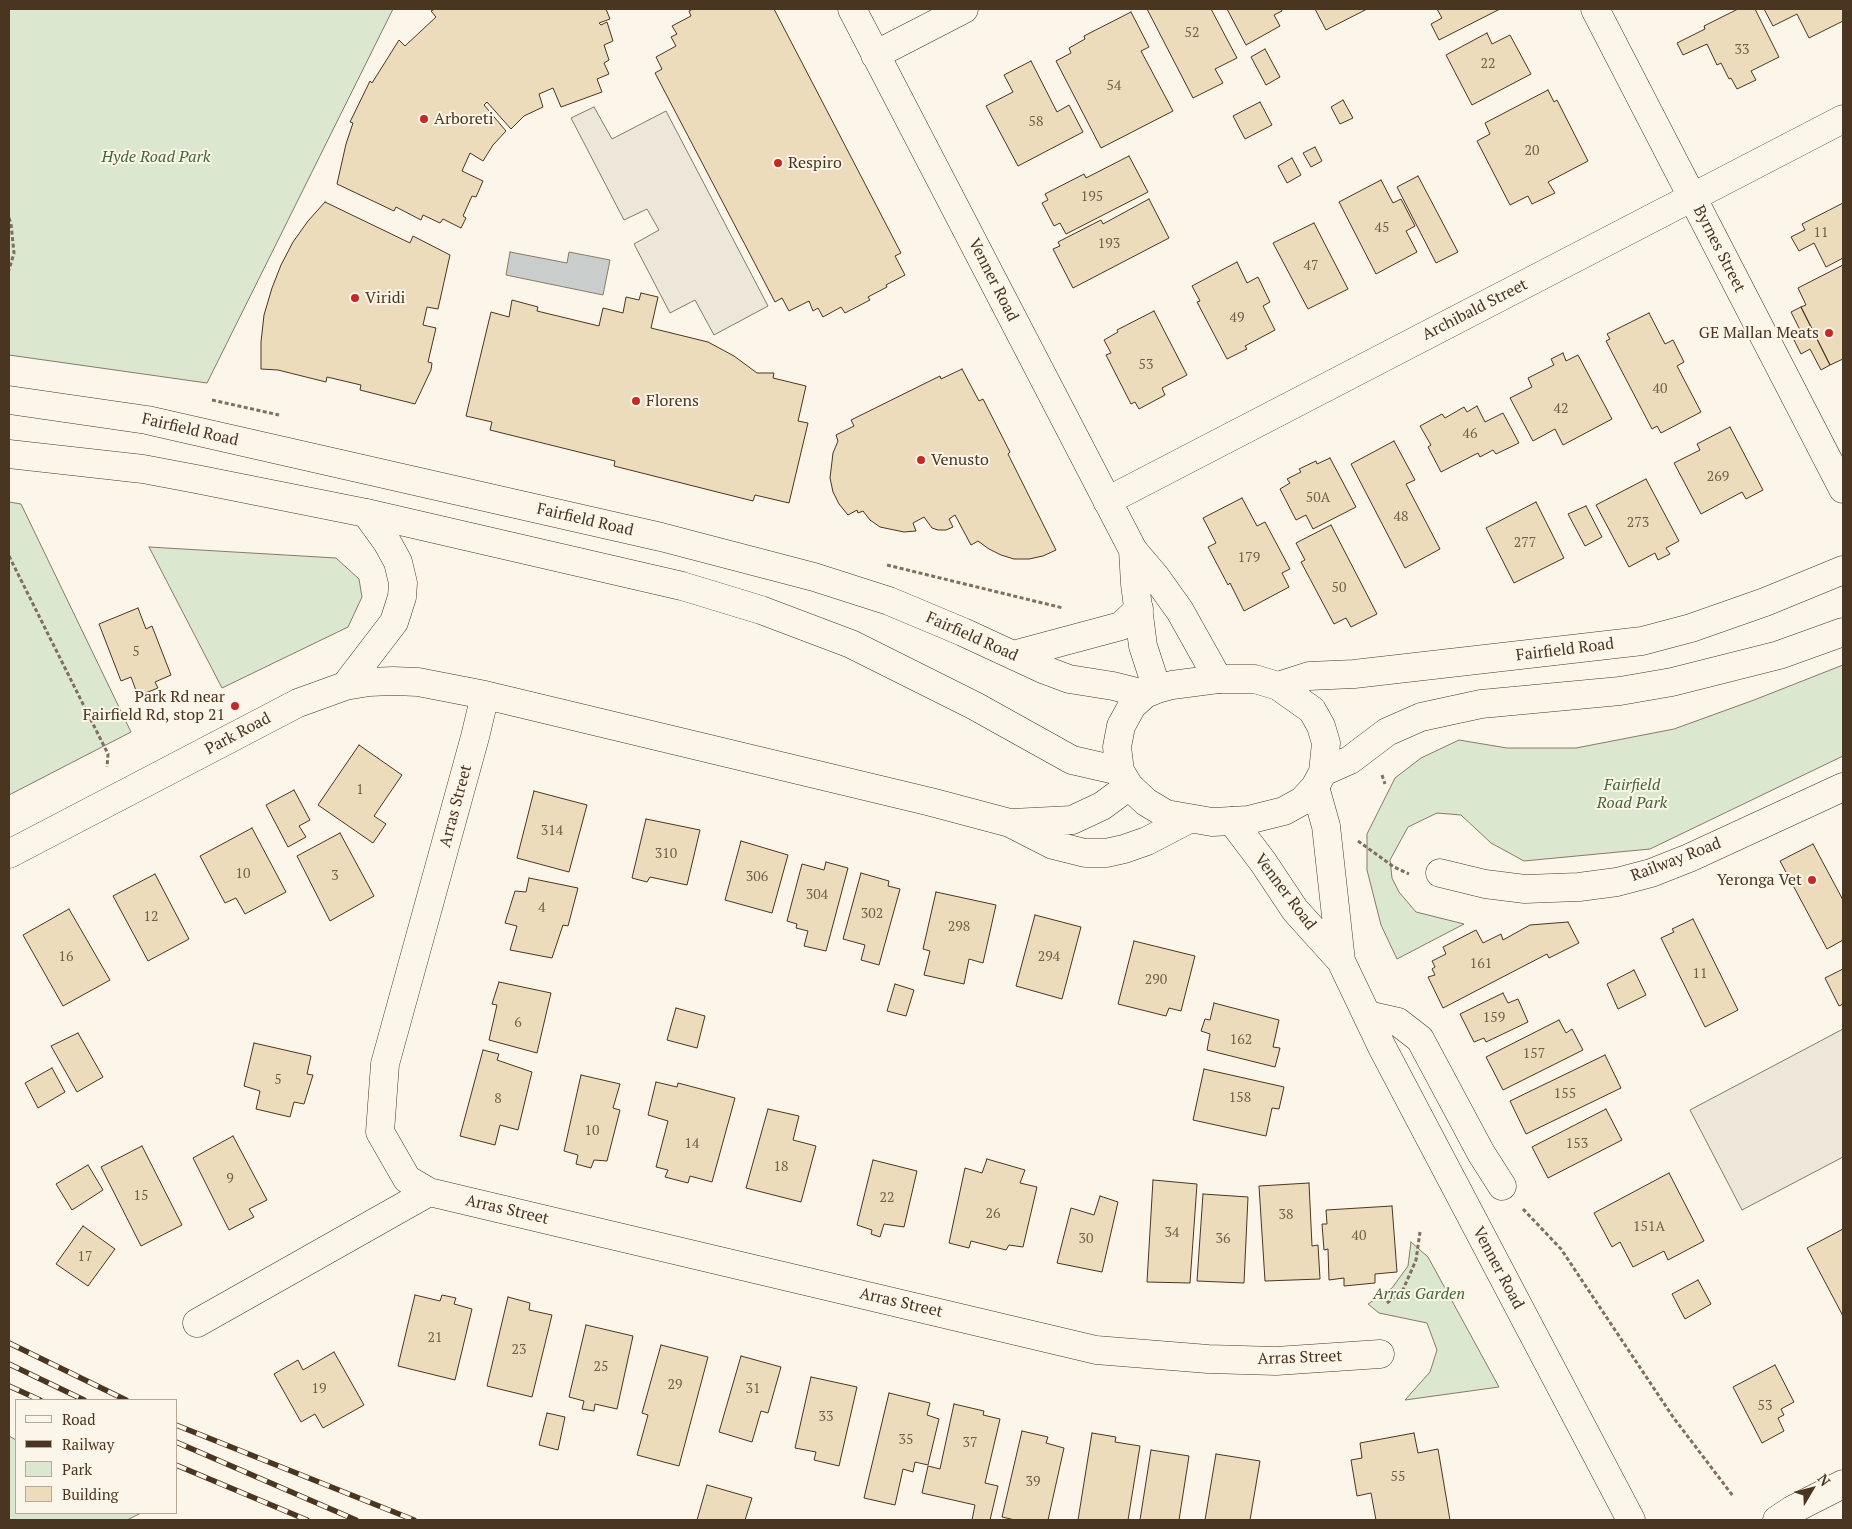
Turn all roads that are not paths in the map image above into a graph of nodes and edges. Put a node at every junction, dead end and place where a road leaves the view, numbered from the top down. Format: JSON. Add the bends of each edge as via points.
{"nodes":[{"id":1,"x":852,"y":9,"type":"edge"},
{"id":2,"x":964,"y":9,"type":"edge"},
{"id":3,"x":1595,"y":9,"type":"edge"},
{"id":4,"x":876,"y":55,"type":"junction"},
{"id":5,"x":1843,"y":119,"type":"edge"},
{"id":6,"x":1693,"y":197,"type":"junction"},
{"id":7,"x":9,"y":400,"type":"edge"},
{"id":8,"x":9,"y":454,"type":"edge"},
{"id":9,"x":1843,"y":489,"type":"edge"},
{"id":10,"x":1108,"y":501,"type":"junction"},
{"id":11,"x":366,"y":513,"type":"junction"},
{"id":12,"x":1133,"y":550,"type":"junction"},
{"id":13,"x":1843,"y":570,"type":"edge"},
{"id":14,"x":1139,"y":609,"type":"junction"},
{"id":15,"x":1843,"y":632,"type":"edge"},
{"id":16,"x":1013,"y":655,"type":"junction"},
{"id":17,"x":1218,"y":679,"type":"junction"},
{"id":18,"x":345,"y":686,"type":"junction"},
{"id":19,"x":1278,"y":686,"type":"junction"},
{"id":20,"x":1151,"y":691,"type":"junction"},
{"id":21,"x":485,"y":694,"type":"junction"},
{"id":22,"x":1124,"y":778,"type":"junction"},
{"id":23,"x":1319,"y":779,"type":"junction"},
{"id":24,"x":1843,"y":787,"type":"edge"},
{"id":25,"x":1189,"y":819,"type":"junction"},
{"id":26,"x":1232,"y":821,"type":"junction"},
{"id":27,"x":1010,"y":823,"type":"junction"},
{"id":28,"x":9,"y":854,"type":"edge"},
{"id":29,"x":1440,"y":873,"type":"dead end"},
{"id":30,"x":1341,"y":961,"type":"junction"},
{"id":31,"x":1366,"y":1015,"type":"junction"},
{"id":32,"x":1502,"y":1186,"type":"road end"},
{"id":33,"x":429,"y":1192,"type":"junction"},
{"id":34,"x":197,"y":1323,"type":"dead end"},
{"id":35,"x":1380,"y":1354,"type":"dead end"},
{"id":36,"x":1843,"y":1484,"type":"edge"},
{"id":37,"x":1631,"y":1520,"type":"edge"},
{"id":38,"x":1777,"y":1520,"type":"edge"}],
"edges":[{"from":1,"to":4,"type":"street","name":"Venner Road"},
{"from":2,"to":4,"type":"street"},
{"from":3,"to":6,"type":"street","name":"Byrnes Street"},
{"from":4,"to":10,"type":"street","name":"Venner Road"},
{"from":5,"to":6,"type":"street","name":"Archibald Street"},
{"from":6,"to":9,"type":"street","name":"Byrnes Street"},
{"from":6,"to":10,"type":"street","name":"Archibald Street"},
{"from":7,"to":16,"type":"street","name":"Fairfield Road","via":[[147,420],[661,537],[814,577],[889,601]]},
{"from":8,"to":11,"type":"street","via":[[143,469]]},
{"from":10,"to":12,"type":"street","name":"Venner Road"},
{"from":11,"to":18,"type":"street","via":[[398,562],[403,583],[402,597],[394,622]]},
{"from":11,"to":22,"type":"street","via":[[682,586],[761,610],[851,644],[975,706],[1072,760]]},
{"from":12,"to":14,"type":"street","name":"Venner Road"},
{"from":12,"to":17,"type":"street","name":"Venner Road","via":[[1180,611]]},
{"from":13,"to":19,"type":"street","name":"Fairfield Road","via":[[1765,602],[1642,641],[1354,674],[1309,676]]},
{"from":14,"to":16,"type":"street","via":[[1121,626]]},
{"from":14,"to":20,"type":"street","name":"Venner Road"},
{"from":15,"to":23,"type":"street","via":[[1779,655],[1672,682],[1620,691],[1482,704],[1421,717],[1387,732]]},
{"from":16,"to":20,"type":"street","name":"Fairfield Road","via":[[1069,679]]},
{"from":17,"to":19,"type":"street","via":[[1255,680]]},
{"from":17,"to":20,"type":"street"},
{"from":18,"to":21,"type":"street","name":"Park Road","via":[[369,682],[418,682]]},
{"from":18,"to":28,"type":"street","name":"Park Road","via":[[284,710]]},
{"from":19,"to":23,"type":"street","via":[[1312,710],[1321,726],[1326,742]]},
{"from":20,"to":22,"type":"street","via":[[1132,706],[1121,726],[1117,748]]},
{"from":21,"to":27,"type":"street"},
{"from":21,"to":33,"type":"street","name":"Arras Street","via":[[386,1064],[380,1132],[407,1179]]},
{"from":22,"to":25,"type":"street","via":[[1146,802],[1166,814]]},
{"from":22,"to":27,"type":"street","via":[[1102,806],[1072,820]]},
{"from":23,"to":26,"type":"street","via":[[1302,800],[1284,811]]},
{"from":23,"to":30,"type":"street","name":"Venner Road"},
{"from":24,"to":29,"type":"street","name":"Railway Road","via":[[1689,858],[1617,882],[1525,890]]},
{"from":25,"to":26,"type":"street"},
{"from":25,"to":27,"type":"street","via":[[1147,841],[1106,853],[1085,854],[1053,845]]},
{"from":26,"to":30,"type":"street","name":"Venner Road","via":[[1295,910]]},
{"from":30,"to":31,"type":"street","name":"Venner Road"},
{"from":31,"to":32,"type":"street","via":[[1398,1022],[1420,1039]]},
{"from":31,"to":37,"type":"street","name":"Venner Road"},
{"from":33,"to":34,"type":"street"},
{"from":33,"to":35,"type":"street","name":"Arras Street","via":[[1096,1350],[1208,1359],[1276,1360]]},
{"from":36,"to":38,"type":"street"}]}
